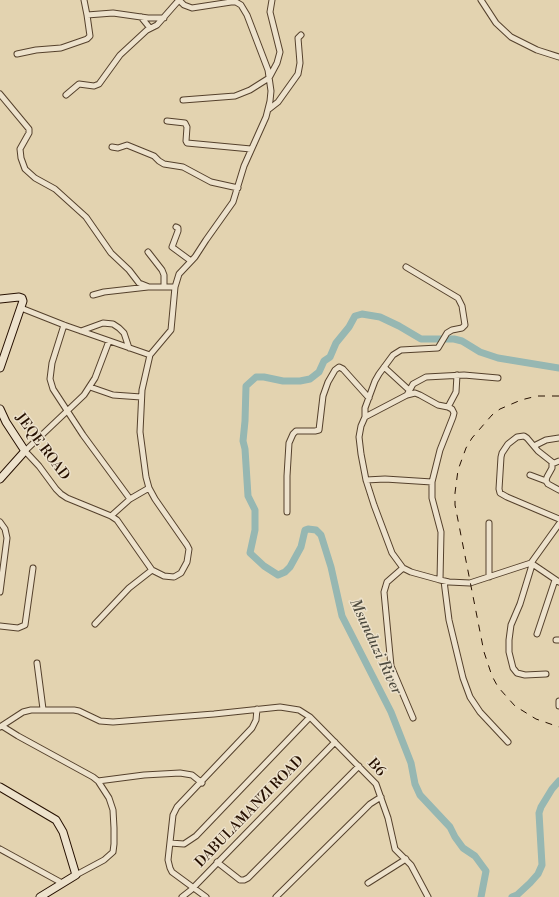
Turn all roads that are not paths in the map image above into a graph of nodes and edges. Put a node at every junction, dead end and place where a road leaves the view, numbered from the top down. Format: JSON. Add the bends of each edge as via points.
{"nodes":[{"id":1,"x":84,"y":0,"type":"edge"},
{"id":2,"x":179,"y":0,"type":"edge"},
{"id":3,"x":272,"y":0,"type":"edge"},
{"id":4,"x":481,"y":0,"type":"edge"},
{"id":5,"x":229,"y":1,"type":"edge"},
{"id":6,"x":87,"y":15,"type":"junction"},
{"id":7,"x":141,"y":17,"type":"junction"},
{"id":8,"x":164,"y":18,"type":"junction"},
{"id":9,"x":150,"y":28,"type":"junction"},
{"id":10,"x":301,"y":35,"type":"dead end"},
{"id":11,"x":17,"y":54,"type":"dead end"},
{"id":12,"x":559,"y":57,"type":"edge"},
{"id":13,"x":269,"y":78,"type":"junction"},
{"id":14,"x":0,"y":94,"type":"edge"},
{"id":15,"x":66,"y":95,"type":"dead end"},
{"id":16,"x":183,"y":100,"type":"dead end"},
{"id":17,"x":269,"y":109,"type":"junction"},
{"id":18,"x":167,"y":121,"type":"dead end"},
{"id":19,"x":112,"y":147,"type":"dead end"},
{"id":20,"x":251,"y":149,"type":"junction"},
{"id":21,"x":238,"y":188,"type":"junction"},
{"id":22,"x":176,"y":227,"type":"dead end"},
{"id":23,"x":148,"y":252,"type":"dead end"},
{"id":24,"x":191,"y":261,"type":"junction"},
{"id":25,"x":406,"y":267,"type":"dead end"},
{"id":26,"x":149,"y":287,"type":"junction"},
{"id":27,"x":164,"y":287,"type":"junction"},
{"id":28,"x":175,"y":287,"type":"junction"},
{"id":29,"x":93,"y":295,"type":"dead end"},
{"id":30,"x":0,"y":299,"type":"edge"},
{"id":31,"x":21,"y":308,"type":"junction"},
{"id":32,"x":64,"y":325,"type":"junction"},
{"id":33,"x":80,"y":331,"type":"junction"},
{"id":34,"x":109,"y":341,"type":"junction"},
{"id":35,"x":129,"y":348,"type":"junction"},
{"id":36,"x":150,"y":355,"type":"junction"},
{"id":37,"x":384,"y":367,"type":"junction"},
{"id":38,"x":0,"y":368,"type":"edge"},
{"id":39,"x":457,"y":376,"type":"junction"},
{"id":40,"x":498,"y":378,"type":"dead end"},
{"id":41,"x":90,"y":387,"type":"junction"},
{"id":42,"x":408,"y":392,"type":"junction"},
{"id":43,"x":141,"y":396,"type":"junction"},
{"id":44,"x":369,"y":398,"type":"junction"},
{"id":45,"x":448,"y":407,"type":"junction"},
{"id":46,"x":0,"y":409,"type":"edge"},
{"id":47,"x":68,"y":411,"type":"junction"},
{"id":48,"x":365,"y":417,"type":"junction"},
{"id":49,"x":559,"y":438,"type":"edge"},
{"id":50,"x":534,"y":446,"type":"junction"},
{"id":51,"x":25,"y":451,"type":"junction"},
{"id":52,"x":559,"y":461,"type":"edge"},
{"id":53,"x":552,"y":464,"type":"junction"},
{"id":54,"x":530,"y":475,"type":"dead end"},
{"id":55,"x":0,"y":479,"type":"edge"},
{"id":56,"x":366,"y":480,"type":"junction"},
{"id":57,"x":546,"y":481,"type":"junction"},
{"id":58,"x":432,"y":482,"type":"junction"},
{"id":59,"x":149,"y":488,"type":"junction"},
{"id":60,"x":559,"y":490,"type":"edge"},
{"id":61,"x":130,"y":499,"type":"junction"},
{"id":62,"x":287,"y":512,"type":"dead end"},
{"id":63,"x":111,"y":516,"type":"junction"},
{"id":64,"x":559,"y":519,"type":"edge"},
{"id":65,"x":0,"y":522,"type":"edge"},
{"id":66,"x":489,"y":523,"type":"dead end"},
{"id":67,"x":559,"y":524,"type":"edge"},
{"id":68,"x":531,"y":564,"type":"junction"},
{"id":69,"x":33,"y":568,"type":"dead end"},
{"id":70,"x":403,"y":568,"type":"junction"},
{"id":71,"x":152,"y":570,"type":"junction"},
{"id":72,"x":489,"y":577,"type":"junction"},
{"id":73,"x":442,"y":581,"type":"junction"},
{"id":74,"x":557,"y":581,"type":"edge"},
{"id":75,"x":0,"y":592,"type":"edge"},
{"id":76,"x":95,"y":624,"type":"dead end"},
{"id":77,"x":0,"y":626,"type":"edge"},
{"id":78,"x":537,"y":634,"type":"dead end"},
{"id":79,"x":36,"y":663,"type":"dead end"},
{"id":80,"x":546,"y":674,"type":"dead end"},
{"id":81,"x":559,"y":701,"type":"edge"},
{"id":82,"x":559,"y":706,"type":"edge"},
{"id":83,"x":43,"y":709,"type":"junction"},
{"id":84,"x":257,"y":709,"type":"junction"},
{"id":85,"x":310,"y":718,"type":"junction"},
{"id":86,"x":413,"y":718,"type":"dead end"},
{"id":87,"x":1,"y":725,"type":"edge"},
{"id":88,"x":335,"y":742,"type":"junction"},
{"id":89,"x":508,"y":742,"type":"dead end"},
{"id":90,"x":359,"y":766,"type":"junction"},
{"id":91,"x":98,"y":781,"type":"junction"},
{"id":92,"x":202,"y":783,"type":"junction"},
{"id":93,"x":0,"y":787,"type":"edge"},
{"id":94,"x":381,"y":797,"type":"junction"},
{"id":95,"x":170,"y":843,"type":"junction"},
{"id":96,"x":0,"y":849,"type":"edge"},
{"id":97,"x":406,"y":859,"type":"junction"},
{"id":98,"x":217,"y":862,"type":"junction"},
{"id":99,"x":76,"y":875,"type":"junction"},
{"id":100,"x":62,"y":883,"type":"junction"},
{"id":101,"x":368,"y":883,"type":"dead end"},
{"id":102,"x":194,"y":887,"type":"junction"},
{"id":103,"x":40,"y":897,"type":"edge"},
{"id":104,"x":182,"y":897,"type":"edge"},
{"id":105,"x":206,"y":897,"type":"edge"},
{"id":106,"x":276,"y":897,"type":"edge"},
{"id":107,"x":428,"y":897,"type":"edge"}],
"edges":[{"from":1,"to":6,"type":"street"},
{"from":2,"to":5,"type":"street","via":[[192,8]]},
{"from":2,"to":8,"type":"street"},
{"from":3,"to":13,"type":"street","via":[[270,12],[280,52]]},
{"from":4,"to":12,"type":"street","via":[[496,22],[511,37]]},
{"from":5,"to":13,"type":"street","via":[[240,3],[244,8]]},
{"from":6,"to":7,"type":"street","via":[[113,13]]},
{"from":6,"to":11,"type":"street","via":[[90,36],[87,40],[61,48]]},
{"from":7,"to":8,"type":"street"},
{"from":7,"to":9,"type":"street"},
{"from":8,"to":9,"type":"street"},
{"from":9,"to":15,"type":"street","via":[[120,55],[99,84],[80,84]]},
{"from":10,"to":17,"type":"street","via":[[298,38],[298,74],[278,102]]},
{"from":13,"to":16,"type":"street","via":[[234,96]]},
{"from":13,"to":17,"type":"street"},
{"from":14,"to":26,"type":"street","via":[[29,129],[20,148],[25,169],[76,207],[90,221],[114,256],[139,283]]},
{"from":17,"to":20,"type":"street"},
{"from":18,"to":20,"type":"street","via":[[185,123],[188,143]]},
{"from":19,"to":21,"type":"street","via":[[128,145],[154,156],[164,164],[183,167],[211,182]]},
{"from":20,"to":21,"type":"street"},
{"from":21,"to":24,"type":"street","via":[[230,208]]},
{"from":22,"to":24,"type":"street","via":[[178,231],[172,247]]},
{"from":23,"to":27,"type":"street","via":[[162,270]]},
{"from":24,"to":28,"type":"street","via":[[179,274]]},
{"from":25,"to":37,"type":"street","via":[[458,298],[465,325],[447,333],[438,348],[401,350],[393,355]]},
{"from":26,"to":27,"type":"street"},
{"from":26,"to":29,"type":"street"},
{"from":27,"to":28,"type":"street"},
{"from":28,"to":36,"type":"street","via":[[171,330]]},
{"from":30,"to":31,"type":"street","via":[[21,298]]},
{"from":31,"to":32,"type":"street"},
{"from":31,"to":38,"type":"street"},
{"from":32,"to":33,"type":"street"},
{"from":32,"to":47,"type":"street","via":[[53,355],[50,378],[53,389]]},
{"from":33,"to":34,"type":"street"},
{"from":33,"to":35,"type":"street","via":[[103,323],[113,324],[124,333]]},
{"from":34,"to":35,"type":"street"},
{"from":34,"to":41,"type":"street"},
{"from":35,"to":36,"type":"street"},
{"from":36,"to":43,"type":"street"},
{"from":37,"to":42,"type":"street"},
{"from":37,"to":44,"type":"street","via":[[375,381]]},
{"from":39,"to":40,"type":"street","via":[[478,375]]},
{"from":39,"to":42,"type":"street","via":[[426,377],[415,383]]},
{"from":39,"to":45,"type":"street","via":[[456,392]]},
{"from":41,"to":43,"type":"street","via":[[113,395]]},
{"from":41,"to":47,"type":"street"},
{"from":42,"to":45,"type":"street"},
{"from":42,"to":48,"type":"street"},
{"from":43,"to":59,"type":"street","via":[[141,442]]},
{"from":44,"to":48,"type":"street"},
{"from":44,"to":62,"type":"street","via":[[343,369],[339,367],[335,370],[323,396],[319,430],[296,431],[289,442]]},
{"from":45,"to":58,"type":"street","via":[[453,411],[453,417],[440,450]]},
{"from":46,"to":51,"type":"street","name":"JEQE ROAD"},
{"from":47,"to":51,"type":"street"},
{"from":47,"to":61,"type":"street"},
{"from":48,"to":56,"type":"street","via":[[359,442]]},
{"from":49,"to":50,"type":"street","via":[[546,440]]},
{"from":50,"to":53,"type":"street"},
{"from":50,"to":64,"type":"street","via":[[526,437],[521,436],[508,444],[501,457],[500,493]]},
{"from":51,"to":55,"type":"street"},
{"from":51,"to":63,"type":"street","name":"JEQE ROAD","via":[[61,494]]},
{"from":52,"to":53,"type":"street"},
{"from":53,"to":57,"type":"street"},
{"from":54,"to":57,"type":"street"},
{"from":56,"to":58,"type":"street"},
{"from":56,"to":70,"type":"street","via":[[392,553]]},
{"from":57,"to":60,"type":"street"},
{"from":58,"to":73,"type":"street","via":[[432,498],[441,532]]},
{"from":59,"to":61,"type":"street"},
{"from":59,"to":71,"type":"street","via":[[189,549],[187,562],[178,575],[164,576]]},
{"from":61,"to":63,"type":"street"},
{"from":63,"to":71,"type":"street"},
{"from":65,"to":75,"type":"street","via":[[7,538]]},
{"from":66,"to":72,"type":"street"},
{"from":67,"to":68,"type":"street"},
{"from":68,"to":72,"type":"street"},
{"from":68,"to":74,"type":"street"},
{"from":68,"to":80,"type":"street","via":[[520,604],[511,625],[509,652],[517,673]]},
{"from":69,"to":77,"type":"street","via":[[25,625],[18,628]]},
{"from":70,"to":73,"type":"street"},
{"from":70,"to":86,"type":"street","via":[[388,582],[384,592],[390,666]]},
{"from":71,"to":76,"type":"street","via":[[129,588]]},
{"from":72,"to":73,"type":"street","via":[[470,582]]},
{"from":73,"to":89,"type":"street","via":[[449,620],[470,698]]},
{"from":74,"to":78,"type":"street"},
{"from":79,"to":83,"type":"street"},
{"from":81,"to":82,"type":"street"},
{"from":83,"to":84,"type":"street","name":"B6","via":[[74,710],[100,721],[113,722]]},
{"from":83,"to":87,"type":"street","name":"B6","via":[[23,712]]},
{"from":84,"to":85,"type":"street","name":"B6","via":[[292,708]]},
{"from":84,"to":92,"type":"street","via":[[252,728]]},
{"from":85,"to":88,"type":"street","name":"B6"},
{"from":85,"to":95,"type":"street","via":[[196,836],[184,844]]},
{"from":87,"to":91,"type":"street"},
{"from":88,"to":90,"type":"street","name":"B6"},
{"from":88,"to":98,"type":"street","name":"DABULAMANZI ROAD"},
{"from":90,"to":94,"type":"street","name":"B6","via":[[376,784]]},
{"from":90,"to":98,"type":"street","via":[[248,878],[240,880]]},
{"from":91,"to":92,"type":"street","via":[[180,773],[192,775]]},
{"from":91,"to":99,"type":"street","via":[[111,804],[113,852],[104,860]]},
{"from":92,"to":95,"type":"street","via":[[174,812]]},
{"from":93,"to":99,"type":"street","via":[[56,820],[64,832]]},
{"from":94,"to":97,"type":"street","name":"B6","via":[[395,849]]},
{"from":94,"to":106,"type":"street","via":[[361,812]]},
{"from":95,"to":102,"type":"street","via":[[170,868]]},
{"from":96,"to":100,"type":"street"},
{"from":97,"to":101,"type":"street"},
{"from":97,"to":107,"type":"street","name":"B6"},
{"from":98,"to":102,"type":"street","name":"DABULAMANZI ROAD"},
{"from":99,"to":100,"type":"street"},
{"from":100,"to":103,"type":"street"},
{"from":102,"to":104,"type":"street","name":"DABULAMANZI ROAD"},
{"from":102,"to":105,"type":"street"}]}
